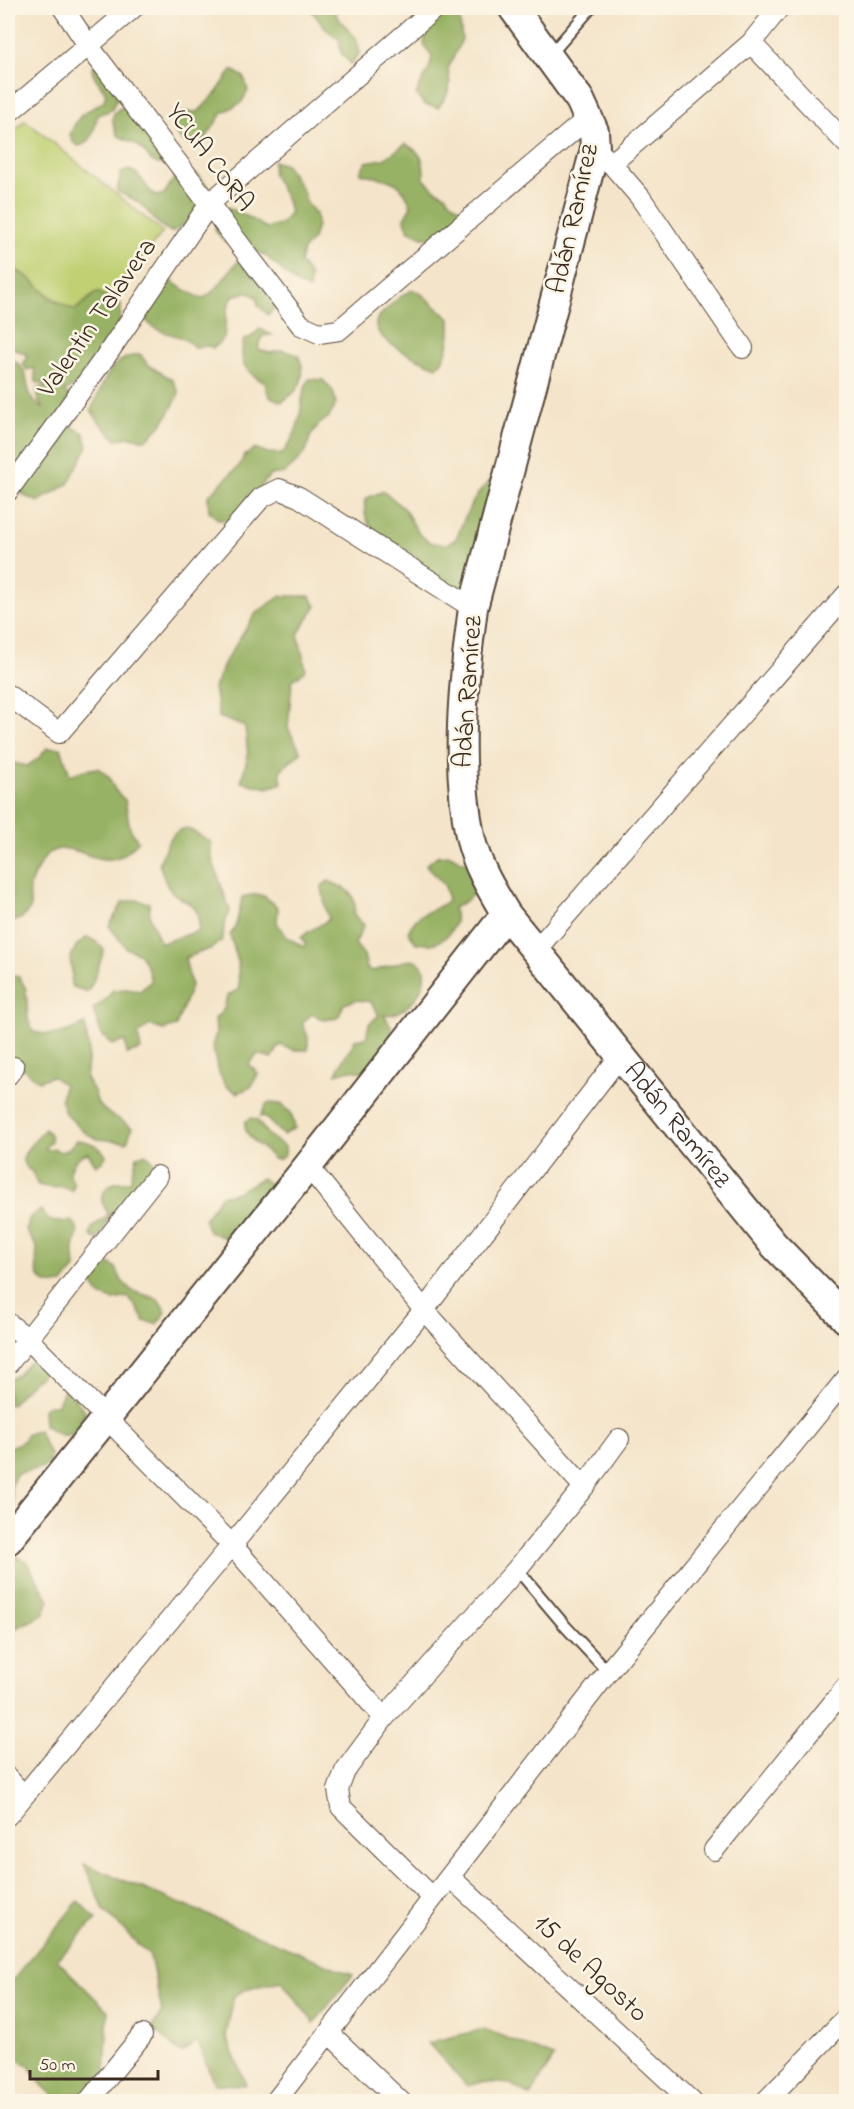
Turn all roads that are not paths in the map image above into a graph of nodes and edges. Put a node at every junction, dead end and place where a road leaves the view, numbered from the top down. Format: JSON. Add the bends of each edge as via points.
{"nodes":[{"id":1,"x":63,"y":8,"type":"edge"},
{"id":2,"x":134,"y":8,"type":"edge"},
{"id":3,"x":435,"y":8,"type":"edge"},
{"id":4,"x":513,"y":8,"type":"edge"},
{"id":5,"x":591,"y":8,"type":"edge"},
{"id":6,"x":779,"y":8,"type":"edge"},
{"id":7,"x":751,"y":43,"type":"junction"},
{"id":8,"x":88,"y":45,"type":"junction"},
{"id":9,"x":549,"y":56,"type":"junction"},
{"id":10,"x":8,"y":113,"type":"edge"},
{"id":11,"x":589,"y":117,"type":"junction"},
{"id":12,"x":846,"y":143,"type":"edge"},
{"id":13,"x":603,"y":156,"type":"junction"},
{"id":14,"x":210,"y":203,"type":"junction"},
{"id":15,"x":743,"y":348,"type":"dead end"},
{"id":16,"x":8,"y":491,"type":"edge"},
{"id":17,"x":846,"y":596,"type":"edge"},
{"id":18,"x":473,"y":608,"type":"junction"},
{"id":19,"x":8,"y":695,"type":"edge"},
{"id":20,"x":506,"y":914,"type":"junction"},
{"id":21,"x":535,"y":951,"type":"junction"},
{"id":22,"x":620,"y":1056,"type":"junction"},
{"id":23,"x":308,"y":1166,"type":"junction"},
{"id":24,"x":157,"y":1176,"type":"dead end"},
{"id":25,"x":424,"y":1310,"type":"junction"},
{"id":26,"x":846,"y":1319,"type":"edge"},
{"id":27,"x":8,"y":1323,"type":"edge"},
{"id":28,"x":28,"y":1339,"type":"junction"},
{"id":29,"x":8,"y":1364,"type":"edge"},
{"id":30,"x":846,"y":1379,"type":"edge"},
{"id":31,"x":105,"y":1417,"type":"junction"},
{"id":32,"x":619,"y":1439,"type":"dead end"},
{"id":33,"x":584,"y":1487,"type":"junction"},
{"id":34,"x":8,"y":1540,"type":"edge"},
{"id":35,"x":232,"y":1545,"type":"junction"},
{"id":36,"x":517,"y":1569,"type":"junction"},
{"id":37,"x":608,"y":1672,"type":"junction"},
{"id":38,"x":846,"y":1687,"type":"edge"},
{"id":39,"x":384,"y":1718,"type":"junction"},
{"id":40,"x":8,"y":1778,"type":"edge"},
{"id":41,"x":23,"y":1795,"type":"junction"},
{"id":42,"x":8,"y":1815,"type":"edge"},
{"id":43,"x":714,"y":1850,"type":"dead end"},
{"id":44,"x":450,"y":1877,"type":"junction"},
{"id":45,"x":433,"y":1898,"type":"junction"},
{"id":46,"x":846,"y":2018,"type":"edge"},
{"id":47,"x":329,"y":2033,"type":"junction"},
{"id":48,"x":142,"y":2035,"type":"dead end"},
{"id":49,"x":88,"y":2102,"type":"edge"},
{"id":50,"x":275,"y":2102,"type":"edge"},
{"id":51,"x":401,"y":2102,"type":"edge"},
{"id":52,"x":692,"y":2102,"type":"edge"},
{"id":53,"x":765,"y":2102,"type":"edge"}],
"edges":[{"from":1,"to":8,"type":"street","name":"YCUA CORA"},
{"from":2,"to":8,"type":"street"},
{"from":3,"to":14,"type":"street","name":"Valentin Talavera"},
{"from":4,"to":9,"type":"street","name":"Adán Ramírez"},
{"from":5,"to":9,"type":"lane"},
{"from":6,"to":7,"type":"street"},
{"from":7,"to":12,"type":"street"},
{"from":7,"to":13,"type":"street"},
{"from":8,"to":10,"type":"street"},
{"from":8,"to":14,"type":"street","name":"YCUA CORA"},
{"from":9,"to":11,"type":"street","name":"Adán Ramírez"},
{"from":11,"to":13,"type":"street","name":"Adán Ramírez"},
{"from":11,"to":14,"type":"street","name":"YCUA CORA","via":[[339,330],[319,333],[301,325]]},
{"from":13,"to":15,"type":"street","via":[[640,197]]},
{"from":13,"to":18,"type":"street","name":"Adán Ramírez"},
{"from":14,"to":16,"type":"street","name":"Valentin Talavera"},
{"from":17,"to":21,"type":"street"},
{"from":18,"to":19,"type":"street","via":[[318,508],[279,489],[261,498],[59,733]]},
{"from":18,"to":20,"type":"street","name":"Adán Ramírez","via":[[460,753],[470,837],[484,878]]},
{"from":20,"to":21,"type":"street","name":"Adán Ramírez"},
{"from":20,"to":23,"type":"street"},
{"from":21,"to":22,"type":"street","name":"Adán Ramírez"},
{"from":22,"to":25,"type":"street"},
{"from":22,"to":26,"type":"street","name":"Adán Ramírez","via":[[774,1245]]},
{"from":23,"to":25,"type":"street"},
{"from":23,"to":31,"type":"street"},
{"from":24,"to":28,"type":"street"},
{"from":25,"to":33,"type":"street"},
{"from":25,"to":35,"type":"street"},
{"from":27,"to":28,"type":"street"},
{"from":28,"to":29,"type":"street"},
{"from":28,"to":31,"type":"street"},
{"from":30,"to":37,"type":"street"},
{"from":31,"to":34,"type":"street"},
{"from":31,"to":35,"type":"street"},
{"from":32,"to":33,"type":"street"},
{"from":33,"to":36,"type":"street"},
{"from":35,"to":39,"type":"street"},
{"from":35,"to":41,"type":"street"},
{"from":36,"to":37,"type":"lane"},
{"from":36,"to":39,"type":"street"},
{"from":37,"to":44,"type":"street"},
{"from":38,"to":43,"type":"street"},
{"from":39,"to":45,"type":"street","via":[[345,1771],[338,1790],[341,1807]]},
{"from":40,"to":41,"type":"street"},
{"from":41,"to":42,"type":"street"},
{"from":44,"to":45,"type":"street"},
{"from":44,"to":52,"type":"street","name":"15 de Agosto"},
{"from":45,"to":47,"type":"street"},
{"from":46,"to":53,"type":"street"},
{"from":47,"to":50,"type":"street"},
{"from":47,"to":51,"type":"street"},
{"from":48,"to":49,"type":"street"}]}
